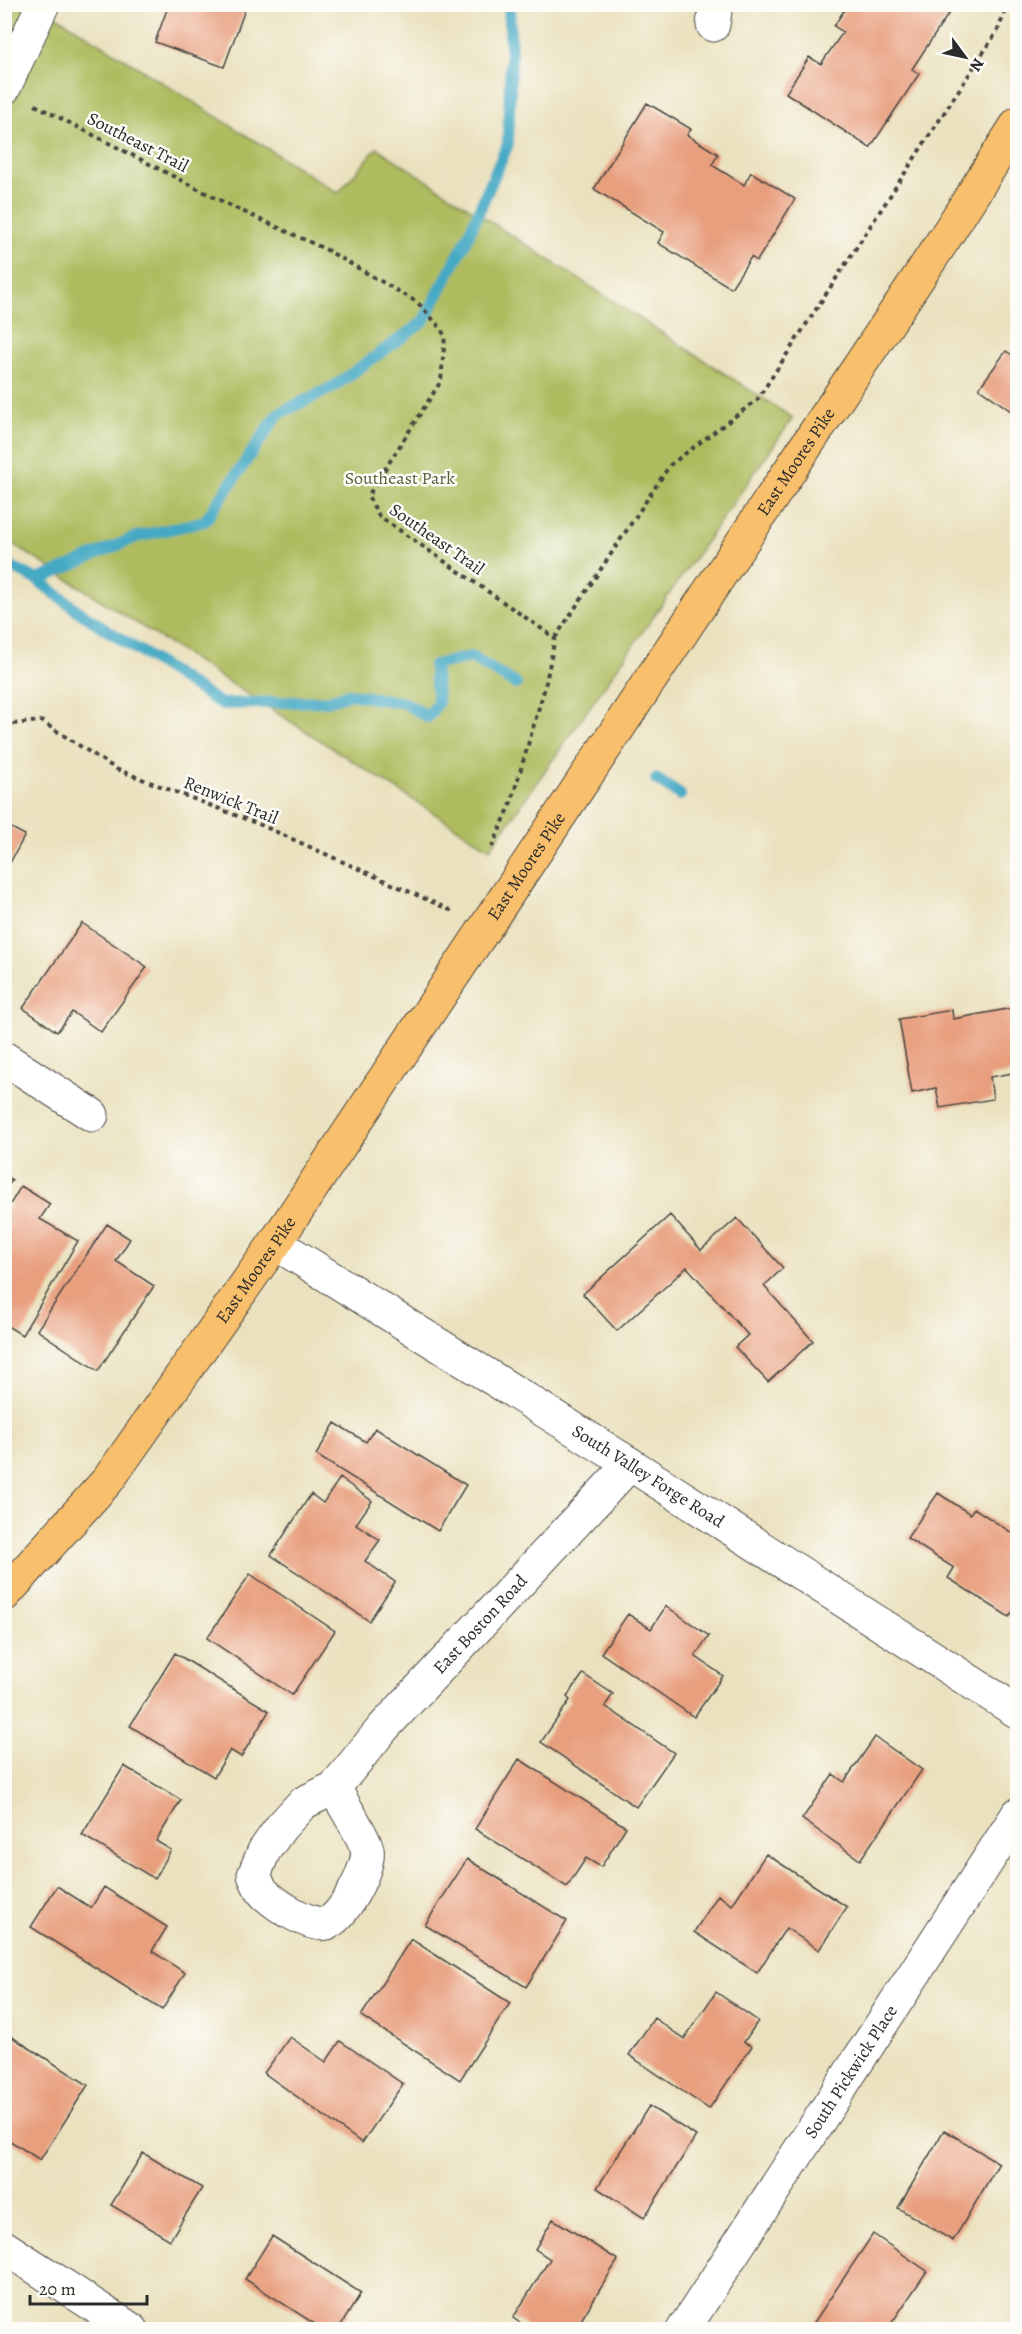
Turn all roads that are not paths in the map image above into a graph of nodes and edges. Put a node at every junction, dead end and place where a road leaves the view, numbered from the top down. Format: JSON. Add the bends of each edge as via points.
{"nodes":[{"id":1,"x":43,"y":4,"type":"edge"},
{"id":2,"x":15,"y":94,"type":"edge"},
{"id":3,"x":1017,"y":123,"type":"edge"},
{"id":4,"x":4,"y":1058,"type":"edge"},
{"id":5,"x":92,"y":1115,"type":"dead end"},
{"id":6,"x":275,"y":1243,"type":"junction"},
{"id":7,"x":630,"y":1464,"type":"junction"},
{"id":8,"x":6,"y":1593,"type":"edge"},
{"id":9,"x":1017,"y":1712,"type":"edge"},
{"id":10,"x":334,"y":1788,"type":"dead end"},
{"id":11,"x":1017,"y":1814,"type":"edge"},
{"id":12,"x":4,"y":2247,"type":"edge"},
{"id":13,"x":132,"y":2330,"type":"edge"},
{"id":14,"x":683,"y":2330,"type":"edge"}],
"edges":[{"from":1,"to":2,"type":"street"},
{"from":3,"to":6,"type":"main road","name":"East Moores Pike","via":[[946,236]]},
{"from":4,"to":5,"type":"street"},
{"from":6,"to":7,"type":"street","name":"South Valley Forge Road"},
{"from":6,"to":8,"type":"main road","name":"East Moores Pike","via":[[108,1480]]},
{"from":7,"to":9,"type":"street","name":"South Valley Forge Road"},
{"from":7,"to":10,"type":"street","name":"East Boston Road","via":[[383,1728]]},
{"from":11,"to":14,"type":"street","name":"South Pickwick Place"},
{"from":12,"to":13,"type":"street"}]}
